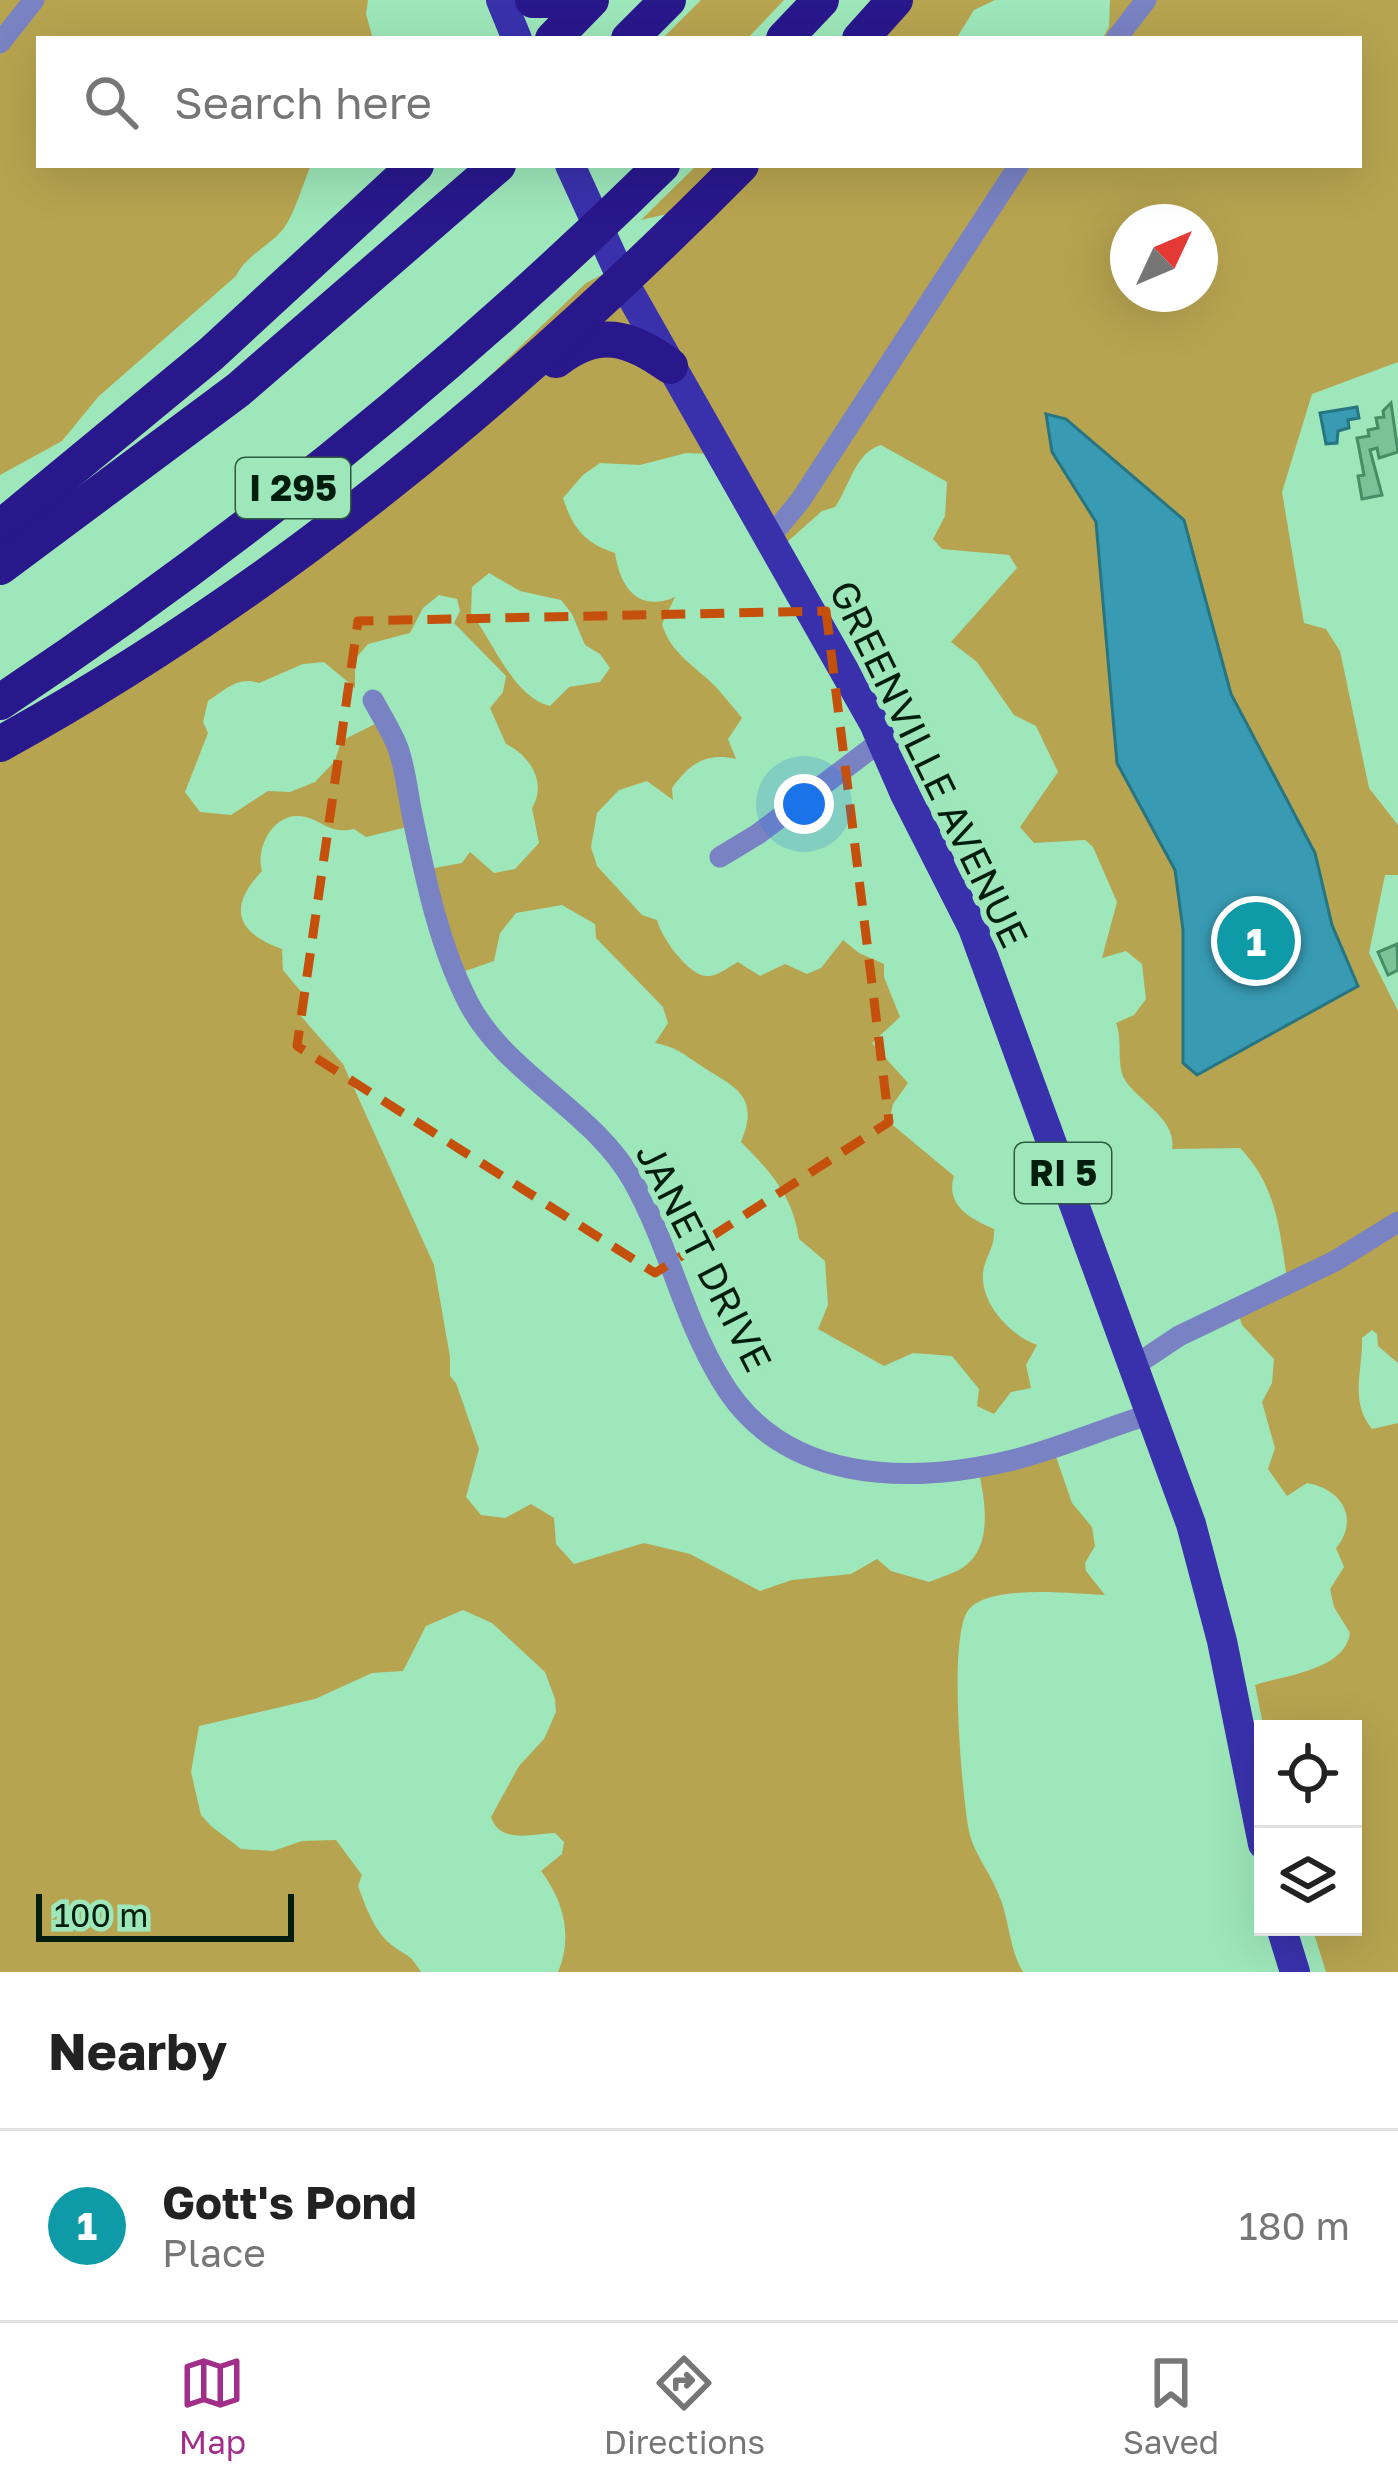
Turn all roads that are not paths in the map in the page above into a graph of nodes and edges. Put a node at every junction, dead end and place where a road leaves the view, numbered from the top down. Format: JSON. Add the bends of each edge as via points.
{"nodes":[{"id":1,"x":34,"y":0,"type":"edge"},
{"id":2,"x":500,"y":0,"type":"edge"},
{"id":3,"x":533,"y":0,"type":"edge"},
{"id":4,"x":567,"y":0,"type":"edge"},
{"id":5,"x":591,"y":0,"type":"edge"},
{"id":6,"x":668,"y":0,"type":"edge"},
{"id":7,"x":820,"y":0,"type":"edge"},
{"id":8,"x":895,"y":0,"type":"edge"},
{"id":9,"x":1146,"y":0,"type":"edge"},
{"id":10,"x":516,"y":36,"type":"edge"},
{"id":11,"x":556,"y":36,"type":"edge"},
{"id":12,"x":632,"y":36,"type":"edge"},
{"id":13,"x":787,"y":36,"type":"edge"},
{"id":14,"x":863,"y":36,"type":"edge"},
{"id":15,"x":1118,"y":36,"type":"edge"},
{"id":16,"x":0,"y":43,"type":"edge"},
{"id":17,"x":413,"y":168,"type":"edge"},
{"id":18,"x":495,"y":168,"type":"edge"},
{"id":19,"x":570,"y":168,"type":"edge"},
{"id":20,"x":659,"y":168,"type":"edge"},
{"id":21,"x":738,"y":168,"type":"edge"},
{"id":22,"x":1017,"y":168,"type":"edge"},
{"id":23,"x":623,"y":283,"type":"junction"},
{"id":24,"x":670,"y":367,"type":"junction"},
{"id":25,"x":478,"y":410,"type":"junction"},
{"id":26,"x":0,"y":528,"type":"edge"},
{"id":27,"x":770,"y":537,"type":"junction"},
{"id":28,"x":0,"y":567,"type":"edge"},
{"id":29,"x":373,"y":700,"type":"dead end"},
{"id":30,"x":0,"y":702,"type":"edge"},
{"id":31,"x":881,"y":741,"type":"junction"},
{"id":32,"x":0,"y":744,"type":"edge"},
{"id":33,"x":720,"y":856,"type":"dead end"},
{"id":34,"x":1398,"y":1222,"type":"edge"},
{"id":35,"x":1134,"y":1366,"type":"junction"},
{"id":36,"x":1151,"y":1414,"type":"junction"},
{"id":37,"x":1260,"y":1828,"type":"edge"},
{"id":38,"x":1284,"y":1936,"type":"edge"},
{"id":39,"x":1295,"y":1972,"type":"edge"}],
"edges":[{"from":1,"to":16,"type":"street"},
{"from":2,"to":10,"type":"main road"},
{"from":3,"to":4,"type":"highway"},
{"from":5,"to":11,"type":"highway"},
{"from":6,"to":12,"type":"highway"},
{"from":7,"to":13,"type":"highway"},
{"from":8,"to":14,"type":"highway"},
{"from":9,"to":15,"type":"street"},
{"from":17,"to":26,"type":"highway","via":[[211,355]]},
{"from":18,"to":28,"type":"highway","number":"I 295","via":[[255,377]]},
{"from":19,"to":23,"type":"main road","name":"GREENVILLE AVENUE","number":"RI 5"},
{"from":20,"to":30,"type":"highway","number":"I 295","via":[[445,363],[271,506]]},
{"from":21,"to":23,"type":"highway"},
{"from":22,"to":27,"type":"street"},
{"from":23,"to":24,"type":"main road","name":"GREENVILLE AVENUE","number":"RI 5"},
{"from":23,"to":25,"type":"highway"},
{"from":24,"to":25,"type":"highway","via":[[623,341],[586,341],[518,392]]},
{"from":24,"to":27,"type":"main road","name":"GREENVILLE AVENUE","number":"RI 5"},
{"from":25,"to":32,"type":"highway","via":[[207,620]]},
{"from":27,"to":31,"type":"main road","name":"GREENVILLE AVENUE","number":"RI 5"},
{"from":29,"to":36,"type":"street","name":"JANET DRIVE","via":[[398,747],[427,886],[469,1004],[483,1027],[615,1153],[652,1217],[722,1383],[761,1430],[812,1458],[895,1475],[1017,1459]]},
{"from":31,"to":33,"type":"street"},
{"from":31,"to":35,"type":"main road","name":"GREENVILLE AVENUE","number":"RI 5","via":[[973,928]]},
{"from":34,"to":35,"type":"street"},
{"from":35,"to":36,"type":"main road","name":"GREENVILLE AVENUE","number":"RI 5"},
{"from":36,"to":37,"type":"main road","name":"GREENVILLE AVENUE","number":"RI 5","via":[[1210,1594]]},
{"from":38,"to":39,"type":"main road"}]}
